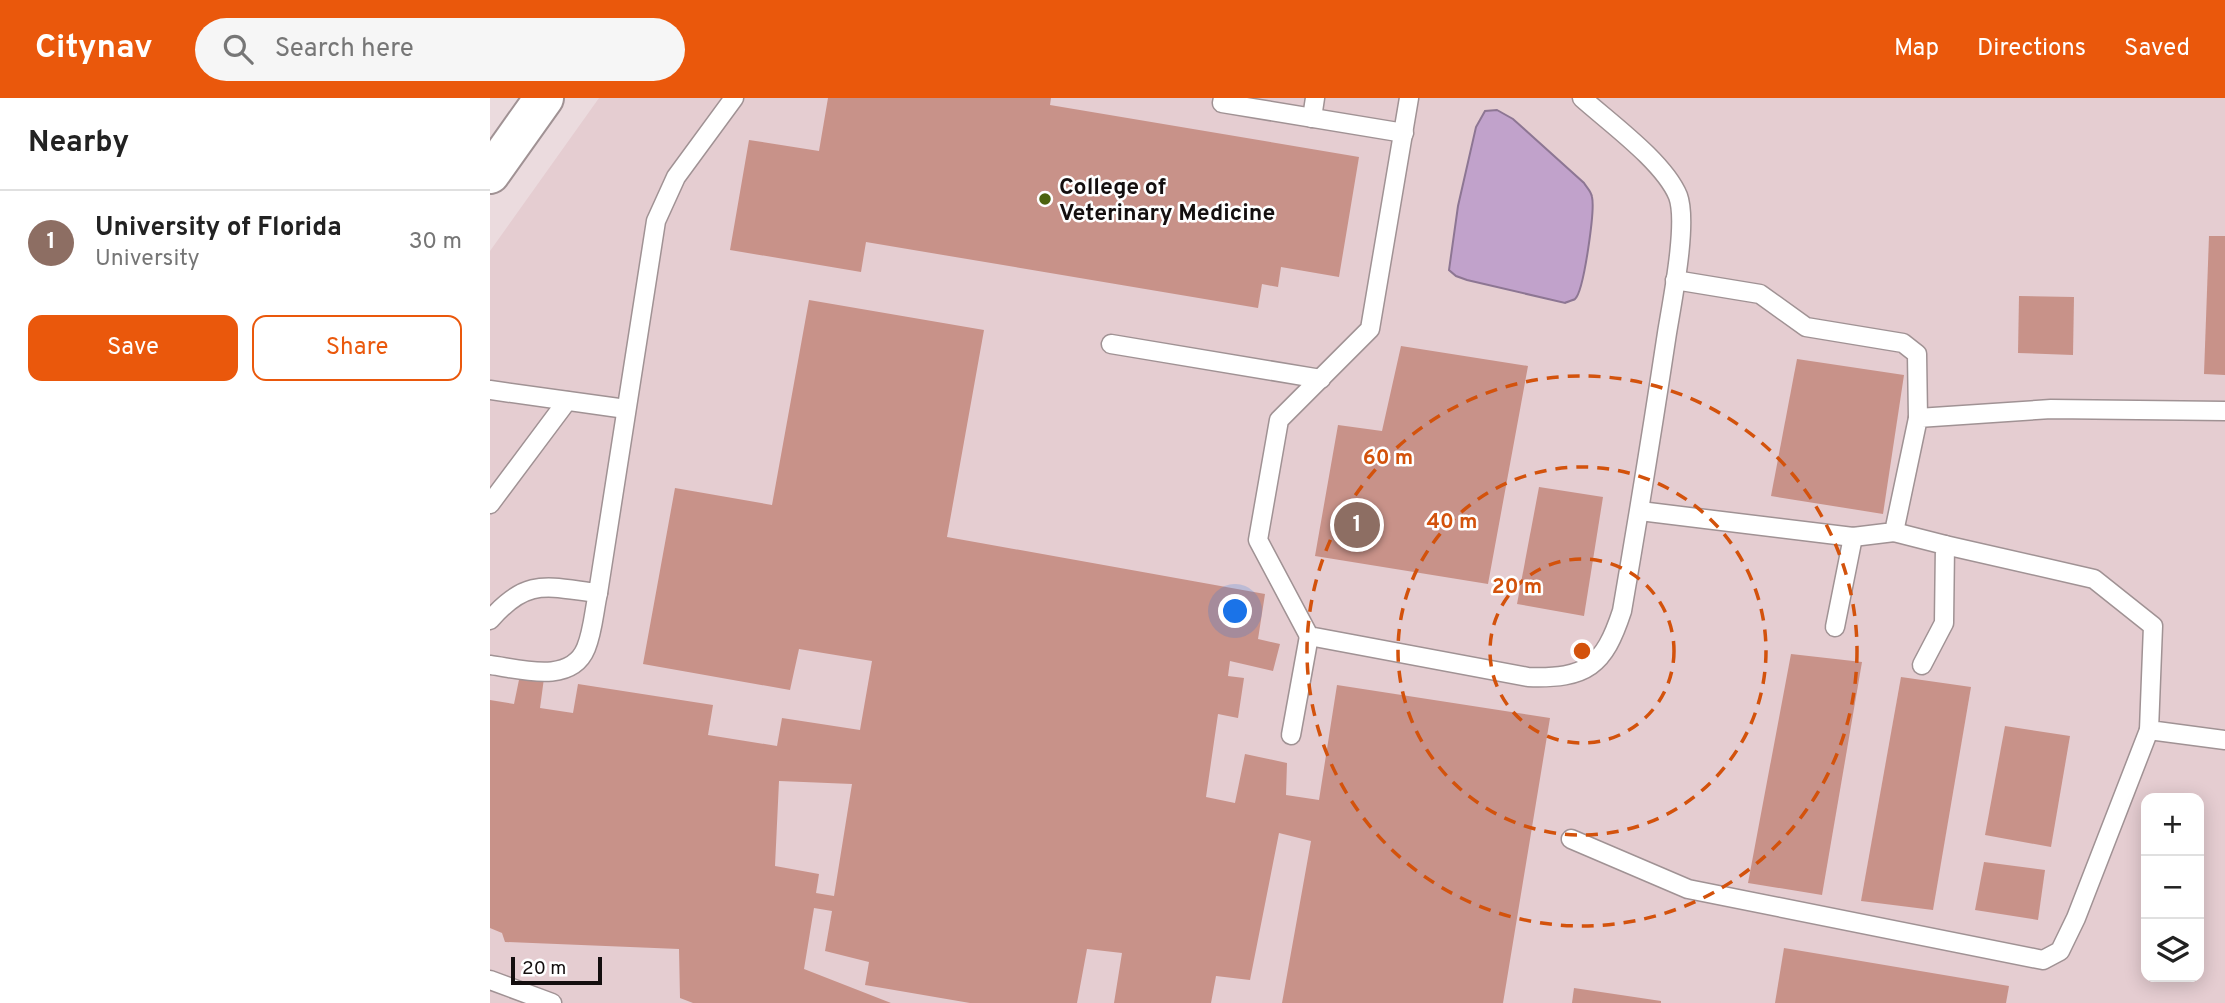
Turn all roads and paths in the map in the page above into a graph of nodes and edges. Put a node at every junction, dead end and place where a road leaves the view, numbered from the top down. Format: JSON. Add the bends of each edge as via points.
{"nodes":[{"id":1,"x":544,"y":98,"type":"edge"},
{"id":2,"x":734,"y":98,"type":"edge"},
{"id":3,"x":1223,"y":98,"type":"edge"},
{"id":4,"x":1315,"y":98,"type":"edge"},
{"id":5,"x":1409,"y":98,"type":"edge"},
{"id":6,"x":1582,"y":98,"type":"edge"},
{"id":7,"x":1312,"y":118,"type":"junction"},
{"id":8,"x":1404,"y":133,"type":"junction"},
{"id":9,"x":490,"y":174,"type":"edge"},
{"id":10,"x":1675,"y":280,"type":"junction"},
{"id":11,"x":1111,"y":344,"type":"dead end"},
{"id":12,"x":1321,"y":379,"type":"junction"},
{"id":13,"x":490,"y":390,"type":"edge"},
{"id":14,"x":566,"y":401,"type":"junction"},
{"id":15,"x":626,"y":408,"type":"junction"},
{"id":16,"x":2225,"y":411,"type":"edge"},
{"id":17,"x":1918,"y":418,"type":"junction"},
{"id":18,"x":490,"y":504,"type":"edge"},
{"id":19,"x":1640,"y":511,"type":"junction"},
{"id":20,"x":1894,"y":532,"type":"junction"},
{"id":21,"x":1853,"y":537,"type":"junction"},
{"id":22,"x":1945,"y":545,"type":"junction"},
{"id":23,"x":598,"y":593,"type":"junction"},
{"id":24,"x":490,"y":620,"type":"edge"},
{"id":25,"x":1835,"y":627,"type":"dead end"},
{"id":26,"x":1309,"y":636,"type":"junction"},
{"id":27,"x":490,"y":665,"type":"edge"},
{"id":28,"x":1922,"y":665,"type":"dead end"},
{"id":29,"x":2149,"y":730,"type":"junction"},
{"id":30,"x":1290,"y":735,"type":"dead end"},
{"id":31,"x":2225,"y":740,"type":"edge"},
{"id":32,"x":1571,"y":839,"type":"dead end"},
{"id":33,"x":490,"y":980,"type":"edge"},
{"id":34,"x":552,"y":1003,"type":"edge"}],
"edges":[{"from":1,"to":9,"type":"main road"},
{"from":2,"to":15,"type":"lane","via":[[676,177],[656,221]]},
{"from":3,"to":7,"type":"lane","via":[[1223,103]]},
{"from":4,"to":7,"type":"lane"},
{"from":5,"to":8,"type":"lane"},
{"from":6,"to":10,"type":"lane","via":[[1669,180],[1682,218]]},
{"from":7,"to":8,"type":"lane"},
{"from":8,"to":12,"type":"lane","via":[[1370,329]]},
{"from":10,"to":17,"type":"lane","via":[[1760,294],[1806,327],[1903,343],[1917,354]]},
{"from":10,"to":19,"type":"lane"},
{"from":11,"to":12,"type":"lane"},
{"from":12,"to":26,"type":"lane","via":[[1279,420],[1258,540]]},
{"from":13,"to":14,"type":"lane"},
{"from":14,"to":15,"type":"lane"},
{"from":14,"to":18,"type":"lane"},
{"from":15,"to":23,"type":"lane"},
{"from":16,"to":17,"type":"lane","via":[[2051,409]]},
{"from":17,"to":20,"type":"lane"},
{"from":19,"to":21,"type":"lane"},
{"from":19,"to":26,"type":"lane","via":[[1612,641],[1596,662],[1575,674],[1528,677]]},
{"from":20,"to":21,"type":"lane"},
{"from":20,"to":22,"type":"lane"},
{"from":21,"to":25,"type":"lane"},
{"from":22,"to":28,"type":"lane","via":[[1944,623]]},
{"from":22,"to":29,"type":"lane","via":[[2094,579],[2153,626]]},
{"from":23,"to":24,"type":"lane","via":[[540,586],[522,592]]},
{"from":23,"to":27,"type":"lane","via":[[587,646],[572,665],[550,672]]},
{"from":26,"to":30,"type":"lane"},
{"from":29,"to":31,"type":"lane"},
{"from":29,"to":32,"type":"lane","via":[[2076,918],[2060,951],[2043,960],[1688,889]]},
{"from":33,"to":34,"type":"lane"}]}
